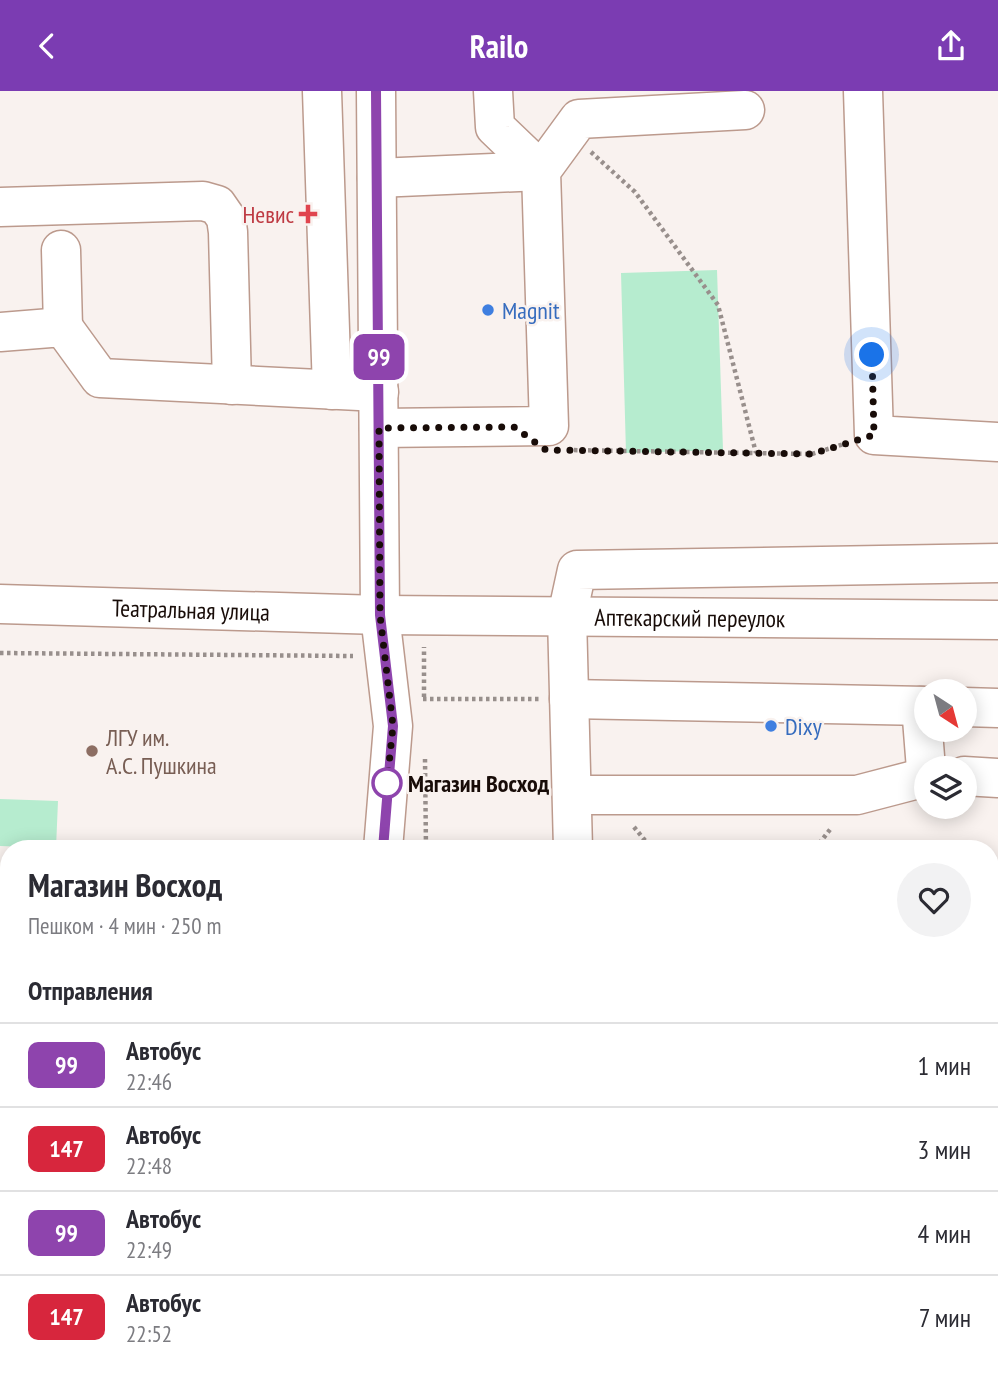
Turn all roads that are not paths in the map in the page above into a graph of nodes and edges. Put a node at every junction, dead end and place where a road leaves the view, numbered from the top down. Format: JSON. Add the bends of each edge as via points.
{"nodes":[{"id":1,"x":322,"y":91,"type":"edge"},
{"id":2,"x":376,"y":91,"type":"edge"},
{"id":3,"x":494,"y":91,"type":"edge"},
{"id":4,"x":863,"y":91,"type":"edge"},
{"id":5,"x":746,"y":110,"type":"dead end"},
{"id":6,"x":541,"y":171,"type":"junction"},
{"id":7,"x":377,"y":178,"type":"junction"},
{"id":8,"x":0,"y":207,"type":"edge"},
{"id":9,"x":61,"y":250,"type":"dead end"},
{"id":10,"x":62,"y":327,"type":"junction"},
{"id":11,"x":0,"y":331,"type":"edge"},
{"id":12,"x":232,"y":385,"type":"junction"},
{"id":13,"x":332,"y":390,"type":"junction"},
{"id":14,"x":379,"y":410,"type":"junction"},
{"id":15,"x":998,"y":442,"type":"edge"},
{"id":16,"x":998,"y":563,"type":"edge"},
{"id":17,"x":0,"y":604,"type":"edge"},
{"id":18,"x":380,"y":615,"type":"junction"},
{"id":19,"x":567,"y":616,"type":"junction"},
{"id":20,"x":998,"y":620,"type":"edge"},
{"id":21,"x":569,"y":699,"type":"junction"},
{"id":22,"x":914,"y":706,"type":"edge"},
{"id":23,"x":977,"y":707,"type":"edge"},
{"id":24,"x":998,"y":708,"type":"edge"},
{"id":25,"x":977,"y":777,"type":"edge"},
{"id":26,"x":998,"y":778,"type":"edge"},
{"id":27,"x":914,"y":780,"type":"edge"},
{"id":28,"x":572,"y":795,"type":"junction"},
{"id":29,"x":384,"y":840,"type":"edge"},
{"id":30,"x":573,"y":840,"type":"edge"}],
"edges":[{"from":1,"to":13,"type":"street"},
{"from":2,"to":7,"type":"street"},
{"from":3,"to":6,"type":"street","via":[[495,127]]},
{"from":4,"to":15,"type":"street","via":[[874,435]]},
{"from":5,"to":6,"type":"street","via":[[579,120]]},
{"from":6,"to":7,"type":"street"},
{"from":6,"to":14,"type":"street","via":[[549,426]]},
{"from":7,"to":14,"type":"street"},
{"from":8,"to":12,"type":"street","via":[[204,201],[217,205],[228,232]]},
{"from":9,"to":10,"type":"street"},
{"from":10,"to":11,"type":"street"},
{"from":10,"to":12,"type":"street","via":[[100,378]]},
{"from":12,"to":13,"type":"street"},
{"from":13,"to":14,"type":"street"},
{"from":14,"to":18,"type":"street"},
{"from":16,"to":19,"type":"street","via":[[577,570]]},
{"from":17,"to":18,"type":"street","name":"Театральная улица"},
{"from":18,"to":19,"type":"street","name":"Аптекарский переулок"},
{"from":18,"to":29,"type":"street","via":[[393,726]]},
{"from":19,"to":20,"type":"street","name":"Аптекарский переулок"},
{"from":19,"to":21,"type":"street"},
{"from":21,"to":22,"type":"street"},
{"from":21,"to":28,"type":"street"},
{"from":23,"to":24,"type":"street"},
{"from":25,"to":26,"type":"street"},
{"from":27,"to":28,"type":"street","via":[[857,795]]},
{"from":28,"to":30,"type":"street"}]}
